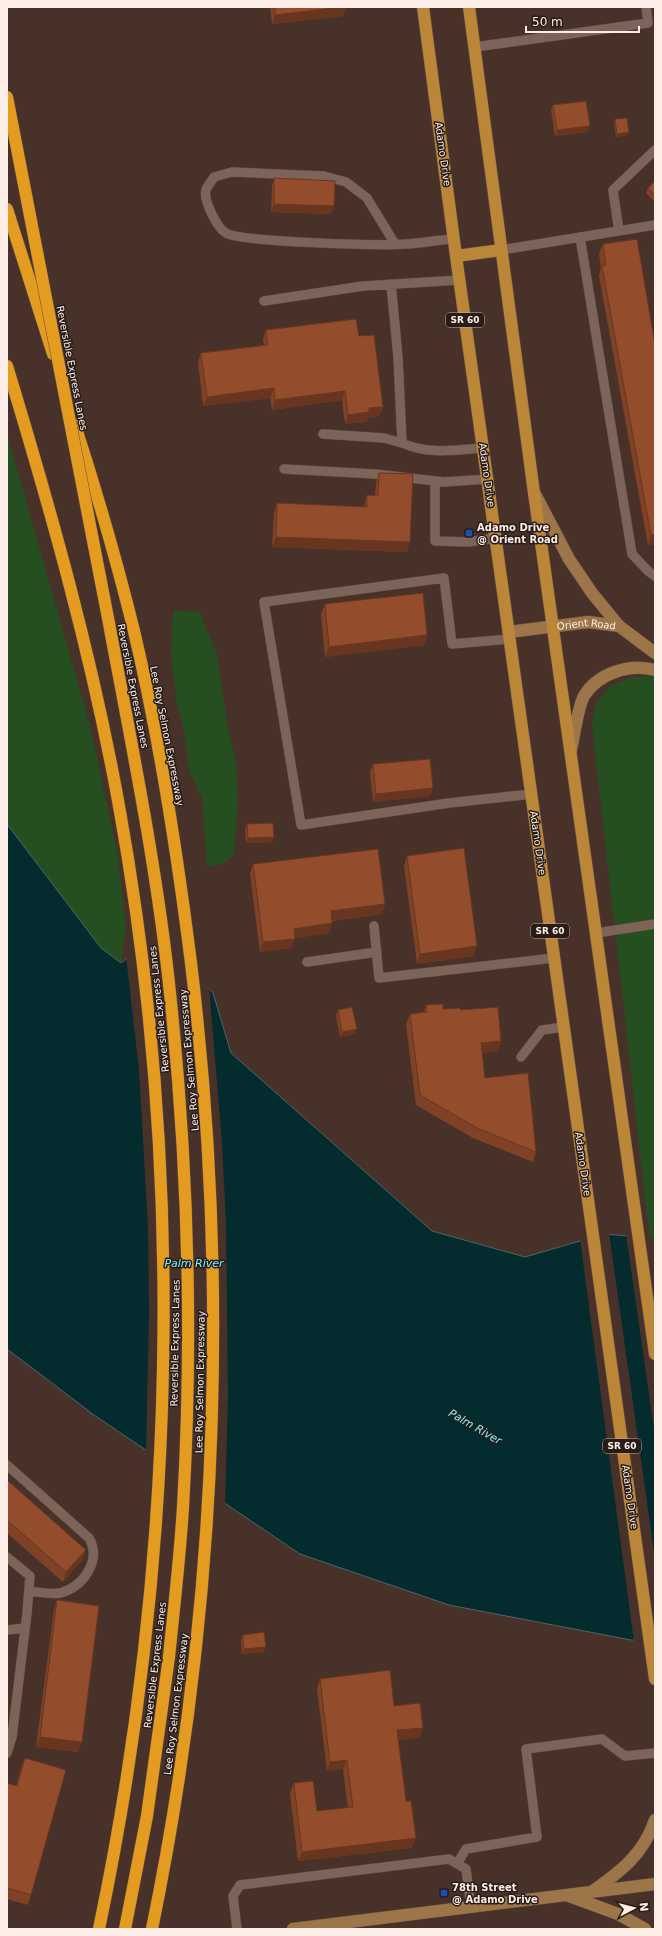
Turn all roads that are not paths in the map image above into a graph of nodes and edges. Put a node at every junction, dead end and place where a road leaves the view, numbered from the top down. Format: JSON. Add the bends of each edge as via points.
{"nodes":[{"id":1,"x":424,"y":7,"type":"edge"},
{"id":2,"x":470,"y":7,"type":"edge"},
{"id":3,"x":646,"y":7,"type":"edge"},
{"id":4,"x":475,"y":47,"type":"junction"},
{"id":5,"x":7,"y":97,"type":"edge"},
{"id":6,"x":655,"y":150,"type":"edge"},
{"id":7,"x":7,"y":209,"type":"edge"},
{"id":8,"x":655,"y":225,"type":"edge"},
{"id":9,"x":619,"y":231,"type":"junction"},
{"id":10,"x":580,"y":237,"type":"junction"},
{"id":11,"x":454,"y":239,"type":"junction"},
{"id":12,"x":395,"y":244,"type":"junction"},
{"id":13,"x":501,"y":250,"type":"junction"},
{"id":14,"x":456,"y":256,"type":"junction"},
{"id":15,"x":460,"y":280,"type":"junction"},
{"id":16,"x":391,"y":284,"type":"junction"},
{"id":17,"x":264,"y":302,"type":"dead end"},
{"id":18,"x":7,"y":366,"type":"edge"},
{"id":19,"x":323,"y":434,"type":"dead end"},
{"id":20,"x":402,"y":443,"type":"junction"},
{"id":21,"x":483,"y":448,"type":"junction"},
{"id":22,"x":284,"y":469,"type":"dead end"},
{"id":23,"x":488,"y":479,"type":"junction"},
{"id":24,"x":435,"y":481,"type":"junction"},
{"id":25,"x":534,"y":493,"type":"junction"},
{"id":26,"x":496,"y":538,"type":"junction"},
{"id":27,"x":655,"y":576,"type":"edge"},
{"id":28,"x":553,"y":625,"type":"junction"},
{"id":29,"x":619,"y":626,"type":"junction"},
{"id":30,"x":510,"y":635,"type":"junction"},
{"id":31,"x":655,"y":653,"type":"edge"},
{"id":32,"x":655,"y":670,"type":"edge"},
{"id":33,"x":571,"y":750,"type":"junction"},
{"id":34,"x":532,"y":794,"type":"junction"},
{"id":35,"x":655,"y":924,"type":"edge"},
{"id":36,"x":374,"y":926,"type":"dead end"},
{"id":37,"x":596,"y":933,"type":"junction"},
{"id":38,"x":376,"y":952,"type":"junction"},
{"id":39,"x":554,"y":958,"type":"junction"},
{"id":40,"x":307,"y":962,"type":"dead end"},
{"id":41,"x":564,"y":1027,"type":"junction"},
{"id":42,"x":521,"y":1057,"type":"dead end"},
{"id":43,"x":655,"y":1354,"type":"edge"},
{"id":44,"x":7,"y":1465,"type":"edge"},
{"id":45,"x":7,"y":1557,"type":"edge"},
{"id":46,"x":29,"y":1591,"type":"junction"},
{"id":47,"x":25,"y":1628,"type":"junction"},
{"id":48,"x":7,"y":1630,"type":"edge"},
{"id":49,"x":654,"y":1674,"type":"edge"},
{"id":50,"x":7,"y":1753,"type":"edge"},
{"id":51,"x":655,"y":1753,"type":"edge"},
{"id":52,"x":655,"y":1820,"type":"edge"},
{"id":53,"x":457,"y":1864,"type":"junction"},
{"id":54,"x":161,"y":1882,"type":"junction"},
{"id":55,"x":655,"y":1884,"type":"edge"},
{"id":56,"x":592,"y":1892,"type":"junction"},
{"id":57,"x":566,"y":1895,"type":"junction"},
{"id":58,"x":471,"y":1908,"type":"junction"},
{"id":59,"x":99,"y":1929,"type":"edge"},
{"id":60,"x":125,"y":1929,"type":"edge"},
{"id":61,"x":152,"y":1929,"type":"edge"},
{"id":62,"x":159,"y":1929,"type":"edge"},
{"id":63,"x":237,"y":1929,"type":"edge"},
{"id":64,"x":293,"y":1929,"type":"edge"},
{"id":65,"x":645,"y":1929,"type":"edge"}],
"edges":[{"from":1,"to":11,"type":"main road","name":"Adamo Drive","number":"SR 60"},
{"from":2,"to":4,"type":"main road"},
{"from":3,"to":4,"type":"lane","via":[[648,23]]},
{"from":4,"to":13,"type":"main road"},
{"from":5,"to":60,"type":"highway","name":"Reversible Express Lanes","bridge":true,"via":[[144,814],[165,945],[182,1131],[188,1260],[188,1343],[182,1508],[169,1657],[158,1739],[147,1816]]},
{"from":6,"to":9,"type":"lane","via":[[613,190]]},
{"from":7,"to":54,"type":"highway","name":"Lee Roy Selmon Expressway","via":[[82,447],[134,632],[164,779],[183,900],[202,1065],[212,1223],[213,1406],[202,1580],[186,1731]]},
{"from":8,"to":9,"type":"lane"},
{"from":9,"to":10,"type":"lane"},
{"from":10,"to":13,"type":"lane"},
{"from":10,"to":27,"type":"lane","via":[[632,554]]},
{"from":11,"to":12,"type":"lane"},
{"from":11,"to":14,"type":"main road","name":"Adamo Drive","number":"SR 60"},
{"from":12,"to":12,"type":"lane","via":[[246,239],[226,234],[216,223],[206,190],[214,177],[232,172],[324,176],[346,182],[367,198]]},
{"from":13,"to":14,"type":"main road"},
{"from":13,"to":25,"type":"main road"},
{"from":14,"to":15,"type":"main road","name":"Adamo Drive","number":"SR 60"},
{"from":15,"to":16,"type":"lane"},
{"from":15,"to":21,"type":"main road","name":"Adamo Drive","number":"SR 60"},
{"from":16,"to":17,"type":"lane"},
{"from":16,"to":20,"type":"lane"},
{"from":18,"to":59,"type":"highway","via":[[84,639],[119,807],[138,928],[154,1086],[162,1254],[162,1386],[155,1547],[135,1729]]},
{"from":19,"to":20,"type":"lane","via":[[384,438]]},
{"from":20,"to":21,"type":"lane","via":[[420,450],[437,452]]},
{"from":21,"to":23,"type":"main road","name":"Adamo Drive","number":"SR 60"},
{"from":22,"to":24,"type":"lane","via":[[375,474]]},
{"from":23,"to":24,"type":"lane"},
{"from":23,"to":26,"type":"main road","name":"Adamo Drive","number":"SR 60"},
{"from":24,"to":26,"type":"lane","via":[[435,541],[468,542]]},
{"from":25,"to":28,"type":"main road"},
{"from":25,"to":29,"type":"street","via":[[569,559]]},
{"from":26,"to":30,"type":"main road","name":"Adamo Drive","number":"SR 60"},
{"from":28,"to":29,"type":"street","name":"Orient Road","via":[[588,622]]},
{"from":28,"to":30,"type":"street","name":"Orient Road"},
{"from":28,"to":33,"type":"main road"},
{"from":29,"to":31,"type":"street","name":"Orient Road"},
{"from":30,"to":34,"type":"main road","name":"Adamo Drive","number":"SR 60"},
{"from":30,"to":34,"type":"lane","via":[[452,644],[444,578],[264,602],[300,825],[449,803]]},
{"from":32,"to":33,"type":"street","via":[[625,669],[608,674],[594,683],[584,697]]},
{"from":33,"to":37,"type":"main road"},
{"from":34,"to":39,"type":"main road","name":"Adamo Drive","number":"SR 60"},
{"from":35,"to":37,"type":"lane"},
{"from":36,"to":38,"type":"lane"},
{"from":37,"to":43,"type":"main road"},
{"from":38,"to":39,"type":"lane","via":[[379,978]]},
{"from":38,"to":40,"type":"lane"},
{"from":39,"to":41,"type":"main road","name":"Adamo Drive","number":"SR 60"},
{"from":41,"to":42,"type":"lane","via":[[542,1030]]},
{"from":41,"to":49,"type":"main road","name":"Adamo Drive","number":"SR 60"},
{"from":44,"to":46,"type":"lane","via":[[89,1538],[94,1546],[92,1565],[78,1584],[58,1593]]},
{"from":45,"to":46,"type":"lane","via":[[30,1576]]},
{"from":46,"to":47,"type":"lane"},
{"from":47,"to":48,"type":"lane"},
{"from":47,"to":50,"type":"lane","via":[[12,1737]]},
{"from":51,"to":53,"type":"lane","via":[[625,1756],[602,1739],[526,1749],[537,1837],[466,1849]]},
{"from":52,"to":56,"type":"street","via":[[640,1850],[624,1869]]},
{"from":53,"to":58,"type":"lane","via":[[466,1869]]},
{"from":53,"to":63,"type":"lane","via":[[449,1860],[240,1885],[233,1896]]},
{"from":54,"to":61,"type":"highway","name":"Lee Roy Selmon Expressway"},
{"from":54,"to":62,"type":"highway"},
{"from":55,"to":56,"type":"street"},
{"from":56,"to":57,"type":"street"},
{"from":57,"to":58,"type":"street"},
{"from":57,"to":65,"type":"street","via":[[618,1914]]},
{"from":58,"to":64,"type":"street"}]}
